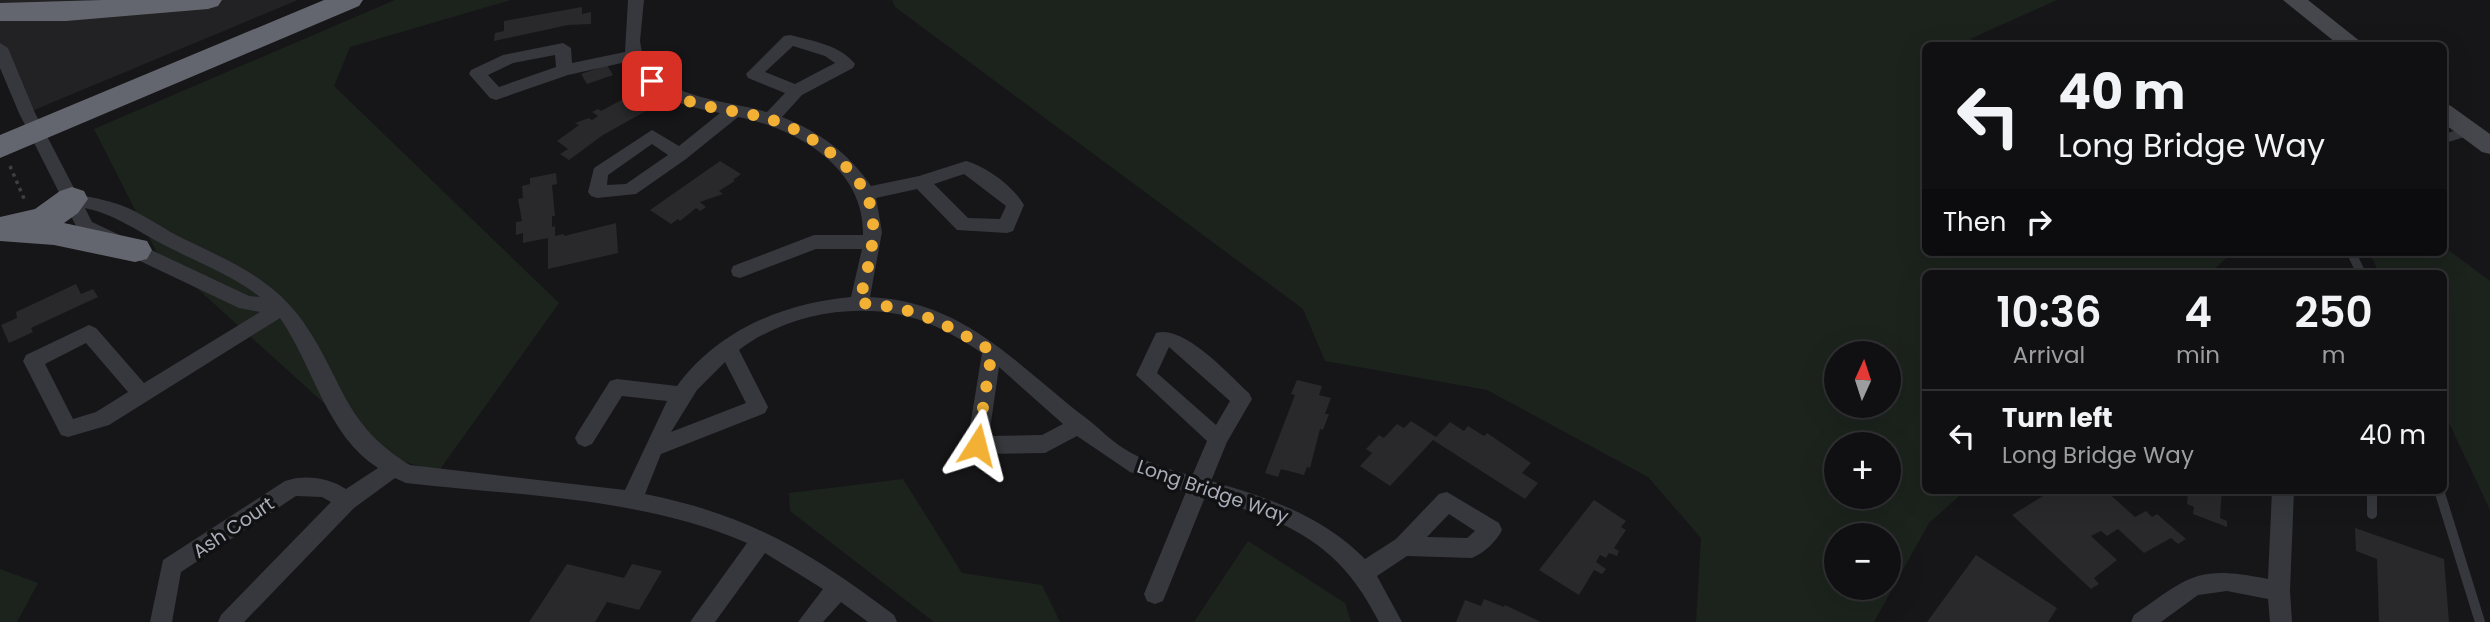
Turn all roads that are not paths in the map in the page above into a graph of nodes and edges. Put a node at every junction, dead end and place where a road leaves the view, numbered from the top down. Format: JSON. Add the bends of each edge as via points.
{"nodes":[{"id":1,"x":208,"y":0,"type":"edge"},
{"id":2,"x":298,"y":0,"type":"edge"},
{"id":3,"x":349,"y":0,"type":"edge"},
{"id":4,"x":636,"y":0,"type":"edge"},
{"id":5,"x":2294,"y":0,"type":"edge"},
{"id":6,"x":0,"y":12,"type":"edge"},
{"id":7,"x":66,"y":12,"type":"junction"},
{"id":8,"x":0,"y":25,"type":"edge"},
{"id":9,"x":2350,"y":42,"type":"edge"},
{"id":10,"x":0,"y":47,"type":"edge"},
{"id":11,"x":634,"y":55,"type":"junction"},
{"id":12,"x":564,"y":70,"type":"junction"},
{"id":13,"x":796,"y":91,"type":"junction"},
{"id":14,"x":734,"y":111,"type":"junction"},
{"id":15,"x":2447,"y":114,"type":"edge"},
{"id":16,"x":771,"y":120,"type":"junction"},
{"id":17,"x":21,"y":123,"type":"edge"},
{"id":18,"x":2469,"y":131,"type":"junction"},
{"id":19,"x":2447,"y":138,"type":"edge"},
{"id":20,"x":2490,"y":146,"type":"edge"},
{"id":21,"x":3,"y":152,"type":"edge"},
{"id":22,"x":680,"y":155,"type":"dead end"},
{"id":23,"x":922,"y":183,"type":"junction"},
{"id":24,"x":865,"y":194,"type":"junction"},
{"id":25,"x":72,"y":199,"type":"junction"},
{"id":26,"x":0,"y":228,"type":"edge"},
{"id":27,"x":871,"y":242,"type":"junction"},
{"id":28,"x":135,"y":250,"type":"junction"},
{"id":29,"x":740,"y":271,"type":"dead end"},
{"id":30,"x":859,"y":303,"type":"junction"},
{"id":31,"x":282,"y":307,"type":"junction"},
{"id":32,"x":728,"y":348,"type":"junction"},
{"id":33,"x":992,"y":351,"type":"junction"},
{"id":34,"x":142,"y":394,"type":"junction"},
{"id":35,"x":682,"y":395,"type":"junction"},
{"id":36,"x":1080,"y":424,"type":"junction"},
{"id":37,"x":585,"y":438,"type":"dead end"},
{"id":38,"x":1218,"y":439,"type":"junction"},
{"id":39,"x":654,"y":448,"type":"junction"},
{"id":40,"x":394,"y":468,"type":"junction"},
{"id":41,"x":1200,"y":487,"type":"junction"},
{"id":42,"x":2283,"y":494,"type":"edge"},
{"id":43,"x":2372,"y":494,"type":"edge"},
{"id":44,"x":2440,"y":494,"type":"edge"},
{"id":45,"x":346,"y":501,"type":"junction"},
{"id":46,"x":631,"y":501,"type":"junction"},
{"id":47,"x":2372,"y":514,"type":"dead end"},
{"id":48,"x":761,"y":541,"type":"junction"},
{"id":49,"x":1404,"y":546,"type":"dead end"},
{"id":50,"x":1361,"y":574,"type":"junction"},
{"id":51,"x":839,"y":587,"type":"junction"},
{"id":52,"x":2279,"y":591,"type":"junction"},
{"id":53,"x":1155,"y":594,"type":"dead end"},
{"id":54,"x":161,"y":622,"type":"edge"},
{"id":55,"x":229,"y":622,"type":"edge"},
{"id":56,"x":701,"y":622,"type":"edge"},
{"id":57,"x":809,"y":622,"type":"edge"},
{"id":58,"x":886,"y":622,"type":"edge"},
{"id":59,"x":1391,"y":622,"type":"edge"},
{"id":60,"x":2142,"y":622,"type":"edge"},
{"id":61,"x":2281,"y":622,"type":"edge"},
{"id":62,"x":2480,"y":622,"type":"edge"}],
"edges":[{"from":1,"to":7,"type":"highway"},
{"from":2,"to":17,"type":"highway"},
{"from":3,"to":17,"type":"highway"},
{"from":4,"to":11,"type":"street"},
{"from":5,"to":9,"type":"street"},
{"from":6,"to":7,"type":"highway"},
{"from":7,"to":8,"type":"highway"},
{"from":10,"to":17,"type":"street"},
{"from":11,"to":12,"type":"street"},
{"from":11,"to":14,"type":"street","via":[[636,66],[677,96]]},
{"from":12,"to":12,"type":"street","via":[[496,94],[477,74],[509,60],[563,48]]},
{"from":13,"to":13,"type":"street","via":[[754,74],[790,40],[831,52],[847,64]]},
{"from":13,"to":16,"type":"street"},
{"from":14,"to":16,"type":"street"},
{"from":14,"to":22,"type":"street"},
{"from":15,"to":18,"type":"street"},
{"from":16,"to":24,"type":"street","via":[[830,152],[849,169]]},
{"from":17,"to":21,"type":"highway"},
{"from":17,"to":25,"type":"street"},
{"from":18,"to":19,"type":"lane"},
{"from":18,"to":20,"type":"street"},
{"from":23,"to":23,"type":"street","via":[[965,167],[994,183],[1015,205],[1012,220],[1007,226],[963,225]]},
{"from":23,"to":24,"type":"street"},
{"from":24,"to":27,"type":"street","via":[[871,207]]},
{"from":25,"to":26,"type":"highway","via":[[59,212],[29,224]]},
{"from":25,"to":28,"type":"street","via":[[85,227]]},
{"from":25,"to":31,"type":"street","via":[[119,211],[264,288]]},
{"from":26,"to":28,"type":"highway","via":[[54,233]]},
{"from":27,"to":29,"type":"street","via":[[814,242]]},
{"from":27,"to":30,"type":"street"},
{"from":28,"to":31,"type":"street","via":[[246,303]]},
{"from":30,"to":32,"type":"street","name":"Long Bridge Way","via":[[790,316]]},
{"from":30,"to":33,"type":"street","name":"Long Bridge Way","via":[[918,312]]},
{"from":31,"to":34,"type":"street"},
{"from":31,"to":40,"type":"street","via":[[318,363],[338,412],[365,446]]},
{"from":32,"to":35,"type":"street","name":"Long Bridge Way"},
{"from":32,"to":39,"type":"street","via":[[758,407]]},
{"from":33,"to":36,"type":"street","name":"Long Bridge Way"},
{"from":33,"to":36,"type":"street","via":[[977,445],[1045,444]]},
{"from":34,"to":34,"type":"street","via":[[102,419],[68,429],[33,361],[89,333]]},
{"from":35,"to":37,"type":"street","via":[[617,387]]},
{"from":35,"to":39,"type":"street","name":"Long Bridge Way"},
{"from":36,"to":41,"type":"street","name":"Long Bridge Way","via":[[1105,448],[1138,467]]},
{"from":38,"to":38,"type":"street","via":[[1146,375],[1163,338],[1178,342],[1242,400]]},
{"from":38,"to":41,"type":"street"},
{"from":39,"to":46,"type":"street","name":"Long Bridge Way"},
{"from":40,"to":45,"type":"street"},
{"from":40,"to":46,"type":"street","via":[[407,474]]},
{"from":41,"to":50,"type":"street","name":"Long Bridge Way","via":[[1307,523],[1338,546]]},
{"from":41,"to":53,"type":"street"},
{"from":42,"to":52,"type":"street"},
{"from":43,"to":47,"type":"lane"},
{"from":44,"to":62,"type":"lane"},
{"from":45,"to":54,"type":"street","name":"Ash Court","via":[[326,488],[293,487],[171,567]]},
{"from":45,"to":55,"type":"street"},
{"from":46,"to":48,"type":"street","via":[[708,518]]},
{"from":48,"to":51,"type":"street"},
{"from":48,"to":56,"type":"street"},
{"from":49,"to":50,"type":"street"},
{"from":50,"to":59,"type":"street","name":"Long Bridge Way"},
{"from":51,"to":57,"type":"street"},
{"from":51,"to":58,"type":"street"},
{"from":52,"to":60,"type":"street","via":[[2228,581],[2193,586]]},
{"from":52,"to":61,"type":"street"}]}
